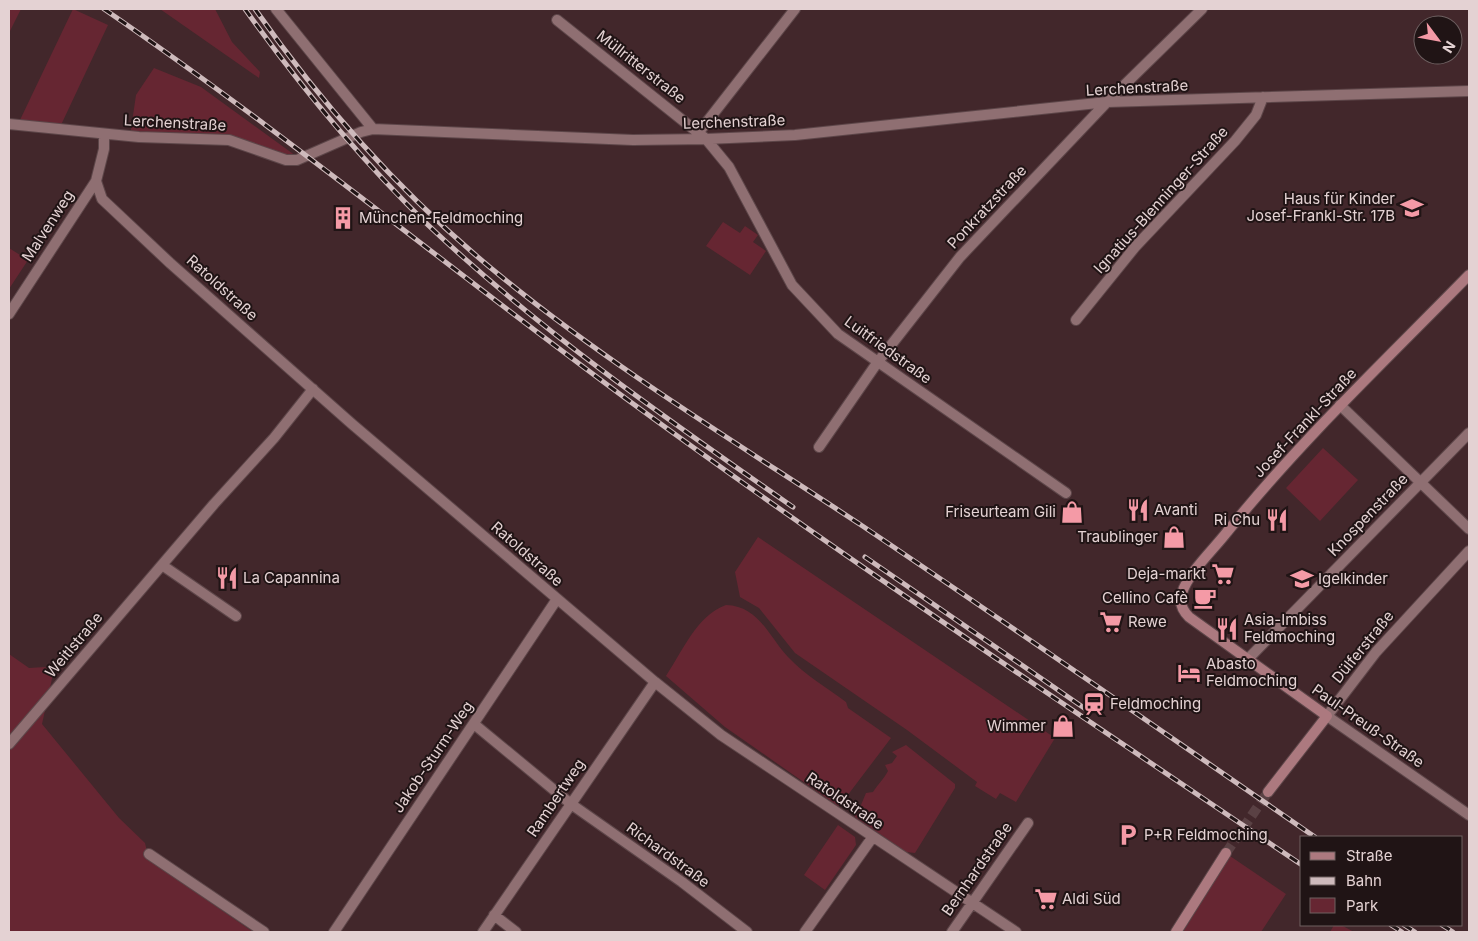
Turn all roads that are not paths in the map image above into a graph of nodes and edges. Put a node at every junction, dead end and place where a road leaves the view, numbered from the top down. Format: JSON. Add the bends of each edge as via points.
{"nodes":[{"id":1,"x":276,"y":9,"type":"edge"},
{"id":2,"x":794,"y":9,"type":"edge"},
{"id":3,"x":1202,"y":9,"type":"edge"},
{"id":4,"x":557,"y":20,"type":"dead end"},
{"id":5,"x":1469,"y":91,"type":"edge"},
{"id":6,"x":1263,"y":97,"type":"junction"},
{"id":7,"x":1107,"y":102,"type":"junction"},
{"id":8,"x":9,"y":124,"type":"edge"},
{"id":9,"x":373,"y":129,"type":"junction"},
{"id":10,"x":104,"y":135,"type":"junction"},
{"id":11,"x":703,"y":135,"type":"junction"},
{"id":12,"x":96,"y":181,"type":"junction"},
{"id":13,"x":1469,"y":275,"type":"edge"},
{"id":14,"x":9,"y":314,"type":"edge"},
{"id":15,"x":1076,"y":320,"type":"dead end"},
{"id":16,"x":877,"y":363,"type":"junction"},
{"id":17,"x":313,"y":390,"type":"junction"},
{"id":18,"x":1340,"y":405,"type":"junction"},
{"id":19,"x":1469,"y":434,"type":"edge"},
{"id":20,"x":819,"y":448,"type":"dead end"},
{"id":21,"x":1420,"y":483,"type":"junction"},
{"id":22,"x":1066,"y":493,"type":"dead end"},
{"id":23,"x":1469,"y":529,"type":"edge"},
{"id":24,"x":1469,"y":551,"type":"edge"},
{"id":25,"x":162,"y":566,"type":"junction"},
{"id":26,"x":557,"y":599,"type":"junction"},
{"id":27,"x":1181,"y":605,"type":"joint"},
{"id":28,"x":236,"y":616,"type":"dead end"},
{"id":29,"x":1247,"y":660,"type":"junction"},
{"id":30,"x":655,"y":682,"type":"junction"},
{"id":31,"x":1326,"y":716,"type":"junction"},
{"id":32,"x":474,"y":724,"type":"junction"},
{"id":33,"x":9,"y":744,"type":"edge"},
{"id":34,"x":1268,"y":792,"type":"tunnel mouth"},
{"id":35,"x":571,"y":804,"type":"junction"},
{"id":36,"x":1469,"y":815,"type":"edge"},
{"id":37,"x":1028,"y":823,"type":"dead end"},
{"id":38,"x":872,"y":838,"type":"junction"},
{"id":39,"x":1226,"y":853,"type":"tunnel mouth"},
{"id":40,"x":149,"y":854,"type":"dead end"},
{"id":41,"x":971,"y":903,"type":"junction"},
{"id":42,"x":494,"y":915,"type":"junction"},
{"id":43,"x":264,"y":932,"type":"edge"},
{"id":44,"x":334,"y":932,"type":"edge"},
{"id":45,"x":483,"y":932,"type":"edge"},
{"id":46,"x":516,"y":932,"type":"edge"},
{"id":47,"x":747,"y":932,"type":"edge"},
{"id":48,"x":805,"y":932,"type":"edge"},
{"id":49,"x":952,"y":932,"type":"edge"},
{"id":50,"x":1016,"y":932,"type":"edge"},
{"id":51,"x":1176,"y":932,"type":"edge"}],
"edges":[{"from":1,"to":9,"type":"street"},
{"from":2,"to":11,"type":"street"},
{"from":3,"to":7,"type":"street","name":"Ponkratzstraße"},
{"from":4,"to":11,"type":"street","name":"Müllritterstraße"},
{"from":5,"to":6,"type":"street","name":"Lerchenstraße"},
{"from":6,"to":7,"type":"street","name":"Lerchenstraße"},
{"from":6,"to":15,"type":"street","name":"Ignatius-Blenninger-Straße","via":[[1256,115],[1235,141],[1135,247]]},
{"from":7,"to":11,"type":"street","name":"Lerchenstraße","via":[[795,135]]},
{"from":7,"to":16,"type":"street","name":"Ponkratzstraße","via":[[960,257]]},
{"from":8,"to":10,"type":"street","name":"Lerchenstraße"},
{"from":9,"to":10,"type":"street","name":"Lerchenstraße","via":[[297,160],[286,160],[229,140]]},
{"from":9,"to":11,"type":"street","name":"Lerchenstraße","via":[[633,140]]},
{"from":10,"to":12,"type":"street"},
{"from":11,"to":16,"type":"street","name":"Luitfriedstraße","via":[[729,167],[792,285],[838,334]]},
{"from":12,"to":14,"type":"street","name":"Malvenweg"},
{"from":12,"to":17,"type":"street","name":"Ratoldstraße","via":[[102,199],[110,208]]},
{"from":13,"to":18,"type":"main road","name":"Josef-Frankl-Straße"},
{"from":16,"to":20,"type":"street","name":"Ponkratzstraße"},
{"from":16,"to":22,"type":"street","name":"Luitfriedstraße"},
{"from":17,"to":25,"type":"street","name":"Weitlstraße"},
{"from":17,"to":26,"type":"street","name":"Ratoldstraße"},
{"from":18,"to":21,"type":"street"},
{"from":18,"to":27,"type":"main road","name":"Josef-Frankl-Straße","via":[[1246,508],[1203,562],[1181,594]]},
{"from":19,"to":21,"type":"street","name":"Knospenstraße"},
{"from":21,"to":23,"type":"street"},
{"from":21,"to":29,"type":"street","name":"Knospenstraße"},
{"from":24,"to":31,"type":"street","name":"Dülferstraße","via":[[1376,652]]},
{"from":25,"to":28,"type":"street"},
{"from":25,"to":33,"type":"street","name":"Weitlstraße"},
{"from":26,"to":30,"type":"street","name":"Ratoldstraße"},
{"from":26,"to":32,"type":"street","name":"Jakob-Sturm-Weg"},
{"from":27,"to":29,"type":"main road","name":"Paul-Preuß-Straße","via":[[1189,617]]},
{"from":29,"to":31,"type":"main road","name":"Paul-Preuß-Straße"},
{"from":30,"to":35,"type":"street","name":"Rambertweg"},
{"from":30,"to":38,"type":"street","name":"Ratoldstraße","via":[[721,735]]},
{"from":31,"to":34,"type":"main road","name":"Dülferstraße"},
{"from":31,"to":36,"type":"street","name":"Paul-Preuß-Straße"},
{"from":32,"to":35,"type":"street","name":"Richardstraße"},
{"from":32,"to":44,"type":"street","name":"Jakob-Sturm-Weg"},
{"from":35,"to":42,"type":"street","name":"Rambertweg"},
{"from":35,"to":47,"type":"street","name":"Richardstraße"},
{"from":37,"to":41,"type":"street","name":"Bernhardstraße"},
{"from":38,"to":41,"type":"street","name":"Ratoldstraße"},
{"from":38,"to":48,"type":"street"},
{"from":39,"to":51,"type":"main road"},
{"from":40,"to":43,"type":"street"},
{"from":41,"to":49,"type":"street","name":"Bernhardstraße"},
{"from":41,"to":50,"type":"street","name":"Ratoldstraße"},
{"from":42,"to":45,"type":"street","name":"Rambertweg"},
{"from":42,"to":46,"type":"street"}]}
